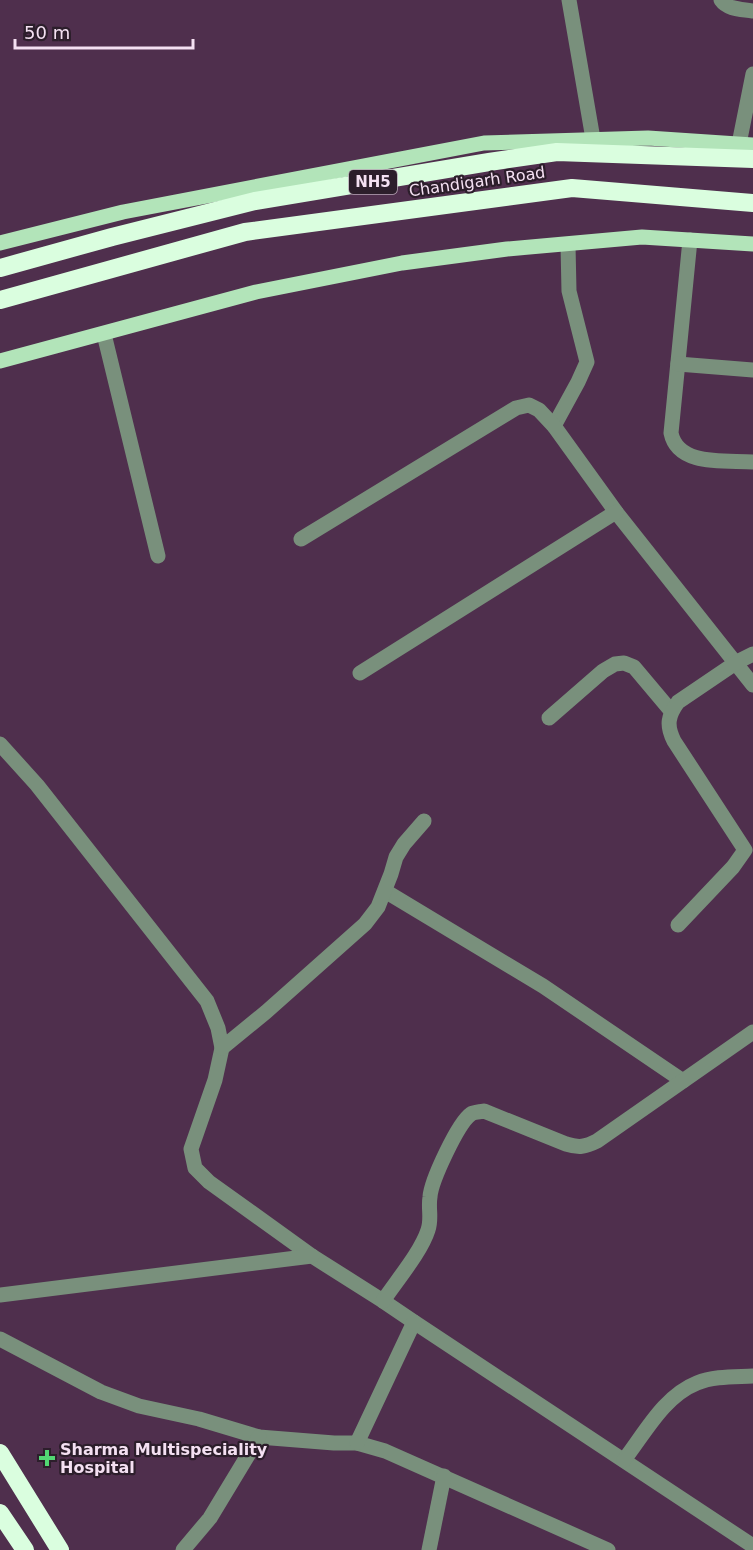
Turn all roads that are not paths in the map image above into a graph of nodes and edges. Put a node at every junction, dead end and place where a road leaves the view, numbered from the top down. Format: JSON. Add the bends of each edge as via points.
{"nodes":[{"id":1,"x":569,"y":0,"type":"edge"},
{"id":2,"x":721,"y":0,"type":"edge"},
{"id":3,"x":753,"y":11,"type":"edge"},
{"id":4,"x":753,"y":74,"type":"edge"},
{"id":5,"x":593,"y":139,"type":"junction"},
{"id":6,"x":746,"y":145,"type":"edge"},
{"id":7,"x":753,"y":159,"type":"edge"},
{"id":8,"x":753,"y":203,"type":"edge"},
{"id":9,"x":690,"y":240,"type":"junction"},
{"id":10,"x":0,"y":243,"type":"edge"},
{"id":11,"x":568,"y":244,"type":"junction"},
{"id":12,"x":753,"y":244,"type":"edge"},
{"id":13,"x":0,"y":268,"type":"edge"},
{"id":14,"x":0,"y":300,"type":"edge"},
{"id":15,"x":104,"y":334,"type":"junction"},
{"id":16,"x":0,"y":361,"type":"edge"},
{"id":17,"x":678,"y":364,"type":"junction"},
{"id":18,"x":753,"y":370,"type":"edge"},
{"id":19,"x":554,"y":426,"type":"junction"},
{"id":20,"x":753,"y":462,"type":"edge"},
{"id":21,"x":616,"y":512,"type":"junction"},
{"id":22,"x":300,"y":539,"type":"dead end"},
{"id":23,"x":158,"y":556,"type":"dead end"},
{"id":24,"x":753,"y":654,"type":"edge"},
{"id":25,"x":736,"y":662,"type":"junction"},
{"id":26,"x":360,"y":673,"type":"dead end"},
{"id":27,"x":753,"y":685,"type":"edge"},
{"id":28,"x":671,"y":711,"type":"junction"},
{"id":29,"x":549,"y":718,"type":"dead end"},
{"id":30,"x":0,"y":744,"type":"edge"},
{"id":31,"x":424,"y":821,"type":"dead end"},
{"id":32,"x":385,"y":891,"type":"junction"},
{"id":33,"x":678,"y":925,"type":"dead end"},
{"id":34,"x":753,"y":1032,"type":"edge"},
{"id":35,"x":222,"y":1048,"type":"junction"},
{"id":36,"x":683,"y":1081,"type":"junction"},
{"id":37,"x":312,"y":1256,"type":"junction"},
{"id":38,"x":0,"y":1295,"type":"edge"},
{"id":39,"x":383,"y":1300,"type":"junction"},
{"id":40,"x":414,"y":1323,"type":"junction"},
{"id":41,"x":0,"y":1339,"type":"edge"},
{"id":42,"x":753,"y":1376,"type":"edge"},
{"id":43,"x":259,"y":1437,"type":"junction"},
{"id":44,"x":357,"y":1443,"type":"junction"},
{"id":45,"x":0,"y":1453,"type":"edge"},
{"id":46,"x":624,"y":1460,"type":"junction"},
{"id":47,"x":444,"y":1476,"type":"junction"},
{"id":48,"x":0,"y":1513,"type":"edge"},
{"id":49,"x":753,"y":1546,"type":"edge"},
{"id":50,"x":25,"y":1550,"type":"edge"},
{"id":51,"x":60,"y":1550,"type":"edge"},
{"id":52,"x":183,"y":1550,"type":"edge"},
{"id":53,"x":429,"y":1550,"type":"edge"},
{"id":54,"x":608,"y":1550,"type":"edge"}],
"edges":[{"from":1,"to":5,"type":"street"},
{"from":2,"to":3,"type":"street","via":[[732,8]]},
{"from":4,"to":6,"type":"street"},
{"from":5,"to":6,"type":"main road","via":[[648,138]]},
{"from":5,"to":10,"type":"main road","via":[[484,142],[123,212]]},
{"from":7,"to":13,"type":"highway","number":"NH5","via":[[557,152],[255,201]]},
{"from":8,"to":14,"type":"highway","name":"Chandigarh Road","number":"NH5","via":[[572,188],[245,232]]},
{"from":9,"to":11,"type":"main road","via":[[642,237]]},
{"from":9,"to":12,"type":"main road"},
{"from":9,"to":17,"type":"street"},
{"from":11,"to":15,"type":"main road","via":[[402,263],[256,292]]},
{"from":11,"to":19,"type":"street","via":[[569,291],[587,362]]},
{"from":15,"to":16,"type":"main road"},
{"from":15,"to":23,"type":"street"},
{"from":17,"to":18,"type":"street"},
{"from":17,"to":20,"type":"street","via":[[673,445],[694,458]]},
{"from":19,"to":21,"type":"street"},
{"from":19,"to":22,"type":"street","via":[[529,405],[516,408]]},
{"from":21,"to":25,"type":"street"},
{"from":21,"to":26,"type":"street"},
{"from":24,"to":25,"type":"street"},
{"from":25,"to":27,"type":"street"},
{"from":25,"to":28,"type":"street"},
{"from":28,"to":29,"type":"street","via":[[634,667],[624,663],[603,672]]},
{"from":28,"to":33,"type":"street","via":[[668,722],[674,741],[745,850]]},
{"from":30,"to":35,"type":"street","via":[[37,785],[207,1001]]},
{"from":31,"to":32,"type":"street","via":[[396,857]]},
{"from":32,"to":35,"type":"street","via":[[365,924]]},
{"from":32,"to":36,"type":"street","via":[[543,986]]},
{"from":34,"to":36,"type":"street"},
{"from":35,"to":37,"type":"street","via":[[191,1149],[195,1168]]},
{"from":36,"to":39,"type":"street","via":[[586,1147],[566,1144],[484,1111],[472,1113],[456,1133],[432,1185],[429,1227],[424,1239]]},
{"from":37,"to":38,"type":"street"},
{"from":37,"to":39,"type":"street"},
{"from":39,"to":40,"type":"street"},
{"from":40,"to":44,"type":"street"},
{"from":40,"to":46,"type":"street"},
{"from":41,"to":43,"type":"street","via":[[122,1401]]},
{"from":42,"to":46,"type":"street","via":[[721,1377],[681,1390]]},
{"from":43,"to":44,"type":"street"},
{"from":43,"to":52,"type":"street","via":[[210,1518]]},
{"from":44,"to":47,"type":"street"},
{"from":45,"to":51,"type":"highway"},
{"from":46,"to":49,"type":"street"},
{"from":47,"to":53,"type":"street"},
{"from":47,"to":54,"type":"street"},
{"from":48,"to":50,"type":"highway"}]}
